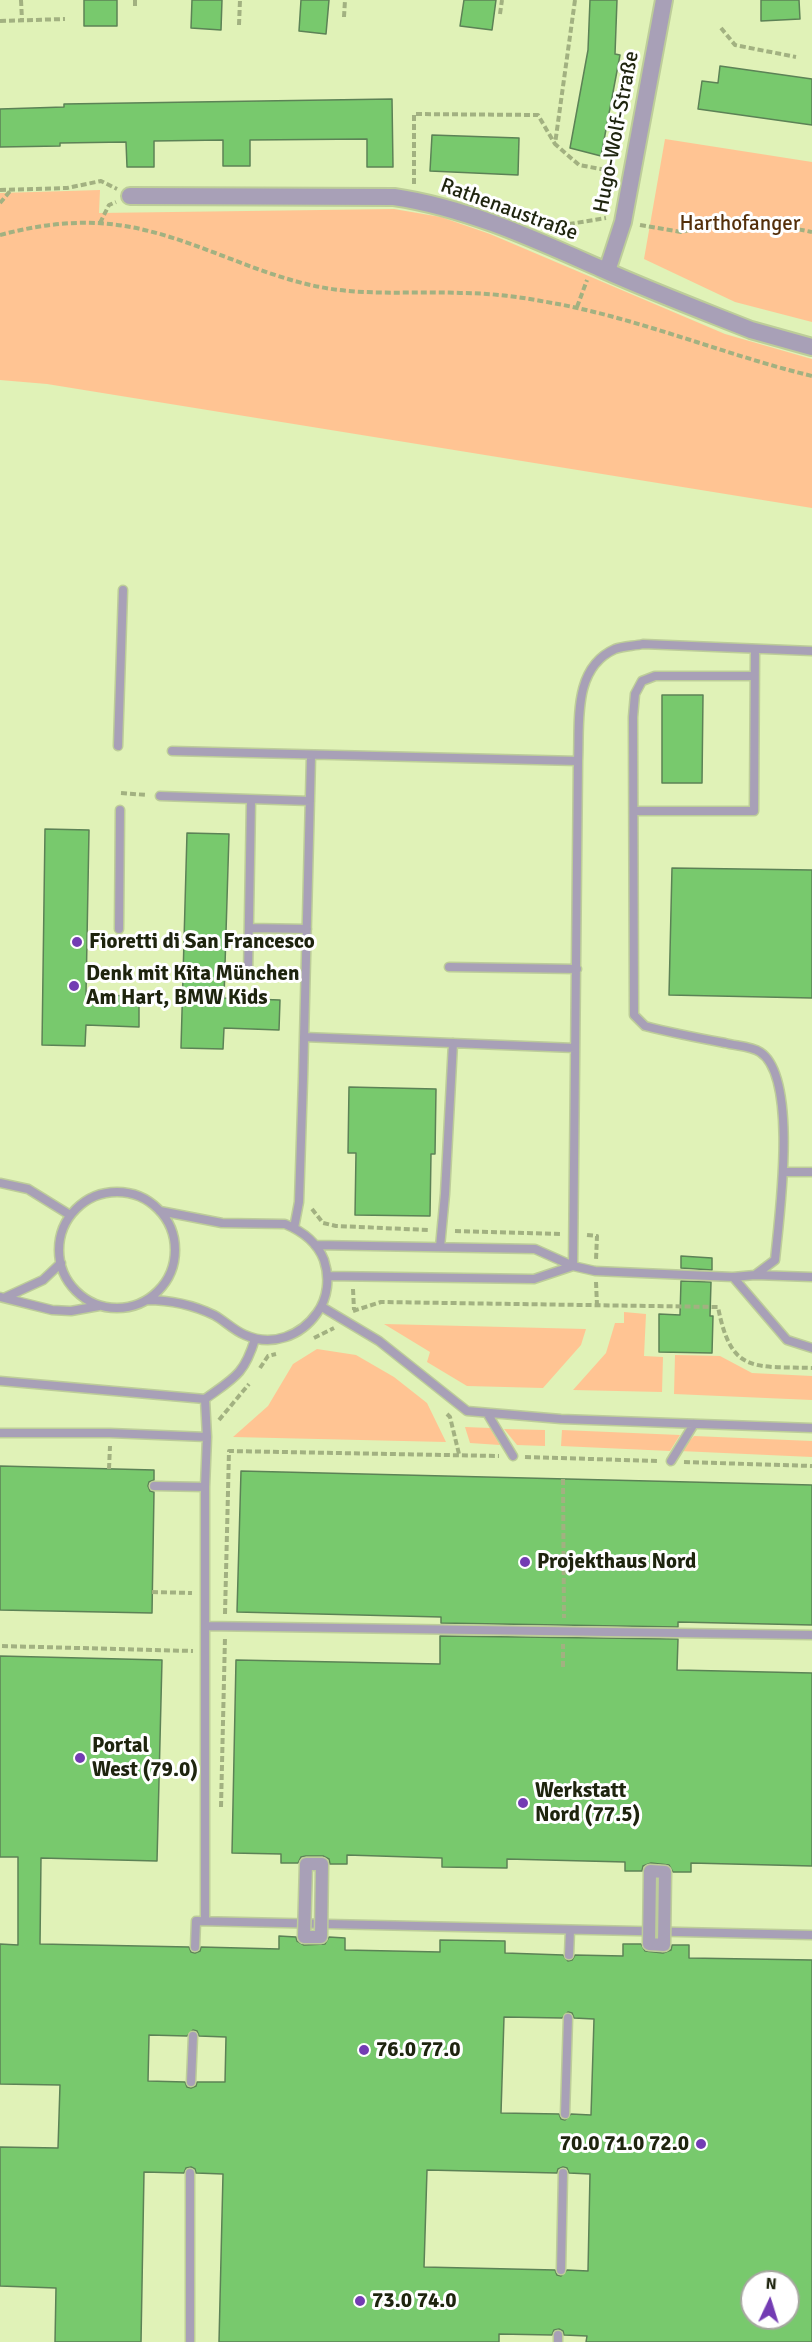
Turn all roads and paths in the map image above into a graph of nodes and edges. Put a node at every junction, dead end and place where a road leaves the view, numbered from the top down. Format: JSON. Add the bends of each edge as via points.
{"nodes":[{"id":1,"x":21,"y":0,"type":"edge"},
{"id":2,"x":135,"y":0,"type":"edge"},
{"id":3,"x":240,"y":0,"type":"edge"},
{"id":4,"x":345,"y":0,"type":"edge"},
{"id":5,"x":502,"y":0,"type":"edge"},
{"id":6,"x":575,"y":0,"type":"edge"},
{"id":7,"x":664,"y":0,"type":"edge"},
{"id":8,"x":135,"y":8,"type":"dead end"},
{"id":9,"x":500,"y":14,"type":"dead end"},
{"id":10,"x":344,"y":17,"type":"dead end"},
{"id":11,"x":65,"y":19,"type":"dead end"},
{"id":12,"x":21,"y":20,"type":"junction"},
{"id":13,"x":0,"y":21,"type":"edge"},
{"id":14,"x":239,"y":25,"type":"dead end"},
{"id":15,"x":721,"y":28,"type":"dead end"},
{"id":16,"x":796,"y":57,"type":"dead end"},
{"id":17,"x":555,"y":144,"type":"junction"},
{"id":18,"x":632,"y":175,"type":"junction"},
{"id":19,"x":12,"y":189,"type":"junction"},
{"id":20,"x":0,"y":190,"type":"edge"},
{"id":21,"x":130,"y":196,"type":"junction"},
{"id":22,"x":413,"y":200,"type":"junction"},
{"id":23,"x":0,"y":203,"type":"edge"},
{"id":24,"x":623,"y":222,"type":"junction"},
{"id":25,"x":100,"y":223,"type":"junction"},
{"id":26,"x":550,"y":227,"type":"dead end"},
{"id":27,"x":812,"y":232,"type":"edge"},
{"id":28,"x":0,"y":235,"type":"edge"},
{"id":29,"x":600,"y":268,"type":"junction"},
{"id":30,"x":577,"y":307,"type":"junction"},
{"id":31,"x":812,"y":346,"type":"edge"},
{"id":32,"x":812,"y":376,"type":"edge"},
{"id":33,"x":123,"y":590,"type":"dead end"},
{"id":34,"x":754,"y":649,"type":"junction"},
{"id":35,"x":812,"y":651,"type":"edge"},
{"id":36,"x":754,"y":676,"type":"junction"},
{"id":37,"x":118,"y":746,"type":"dead end"},
{"id":38,"x":172,"y":751,"type":"dead end"},
{"id":39,"x":311,"y":756,"type":"junction"},
{"id":40,"x":579,"y":761,"type":"junction"},
{"id":41,"x":121,"y":793,"type":"dead end"},
{"id":42,"x":160,"y":796,"type":"joint"},
{"id":43,"x":251,"y":800,"type":"junction"},
{"id":44,"x":310,"y":801,"type":"junction"},
{"id":45,"x":120,"y":810,"type":"dead end"},
{"id":46,"x":634,"y":811,"type":"junction"},
{"id":47,"x":119,"y":928,"type":"dead end"},
{"id":48,"x":249,"y":928,"type":"junction"},
{"id":49,"x":307,"y":929,"type":"junction"},
{"id":50,"x":448,"y":967,"type":"dead end"},
{"id":51,"x":577,"y":969,"type":"junction"},
{"id":52,"x":248,"y":976,"type":"dead end"},
{"id":53,"x":304,"y":1037,"type":"junction"},
{"id":54,"x":453,"y":1043,"type":"junction"},
{"id":55,"x":576,"y":1048,"type":"junction"},
{"id":56,"x":783,"y":1172,"type":"junction"},
{"id":57,"x":812,"y":1172,"type":"edge"},
{"id":58,"x":0,"y":1183,"type":"edge"},
{"id":59,"x":160,"y":1210,"type":"junction"},
{"id":60,"x":70,"y":1215,"type":"junction"},
{"id":61,"x":294,"y":1228,"type":"junction"},
{"id":62,"x":315,"y":1245,"type":"junction"},
{"id":63,"x":440,"y":1247,"type":"junction"},
{"id":64,"x":60,"y":1263,"type":"junction"},
{"id":65,"x":573,"y":1266,"type":"junction"},
{"id":66,"x":327,"y":1275,"type":"junction"},
{"id":67,"x":755,"y":1275,"type":"junction"},
{"id":68,"x":733,"y":1277,"type":"junction"},
{"id":69,"x":812,"y":1277,"type":"edge"},
{"id":70,"x":3,"y":1297,"type":"edge"},
{"id":71,"x":147,"y":1300,"type":"junction"},
{"id":72,"x":102,"y":1306,"type":"junction"},
{"id":73,"x":322,"y":1307,"type":"junction"},
{"id":74,"x":344,"y":1318,"type":"junction"},
{"id":75,"x":255,"y":1339,"type":"junction"},
{"id":76,"x":311,"y":1340,"type":"dead end"},
{"id":77,"x":812,"y":1348,"type":"edge"},
{"id":78,"x":286,"y":1350,"type":"dead end"},
{"id":79,"x":812,"y":1368,"type":"edge"},
{"id":80,"x":258,"y":1369,"type":"dead end"},
{"id":81,"x":252,"y":1379,"type":"dead end"},
{"id":82,"x":0,"y":1381,"type":"edge"},
{"id":83,"x":205,"y":1399,"type":"junction"},
{"id":84,"x":441,"y":1409,"type":"dead end"},
{"id":85,"x":487,"y":1413,"type":"junction"},
{"id":86,"x":694,"y":1424,"type":"junction"},
{"id":87,"x":812,"y":1428,"type":"edge"},
{"id":88,"x":0,"y":1432,"type":"edge"},
{"id":89,"x":110,"y":1433,"type":"junction"},
{"id":90,"x":207,"y":1437,"type":"junction"},
{"id":91,"x":459,"y":1454,"type":"junction"},
{"id":92,"x":513,"y":1456,"type":"junction"},
{"id":93,"x":670,"y":1461,"type":"junction"},
{"id":94,"x":812,"y":1466,"type":"edge"},
{"id":95,"x":109,"y":1469,"type":"dead end"},
{"id":96,"x":563,"y":1479,"type":"dead end"},
{"id":97,"x":154,"y":1486,"type":"dead end"},
{"id":98,"x":205,"y":1487,"type":"junction"},
{"id":99,"x":152,"y":1592,"type":"dead end"},
{"id":100,"x":205,"y":1593,"type":"junction"},
{"id":101,"x":564,"y":1619,"type":"dead end"},
{"id":102,"x":205,"y":1626,"type":"junction"},
{"id":103,"x":812,"y":1635,"type":"edge"},
{"id":104,"x":225,"y":1637,"type":"junction"},
{"id":105,"x":236,"y":1637,"type":"dead end"},
{"id":106,"x":551,"y":1643,"type":"dead end"},
{"id":107,"x":563,"y":1643,"type":"junction"},
{"id":108,"x":575,"y":1643,"type":"dead end"},
{"id":109,"x":2,"y":1646,"type":"dead end"},
{"id":110,"x":201,"y":1651,"type":"dead end"},
{"id":111,"x":563,"y":1667,"type":"dead end"},
{"id":112,"x":220,"y":1816,"type":"dead end"},
{"id":113,"x":322,"y":1864,"type":"joint"},
{"id":114,"x":665,"y":1872,"type":"joint"},
{"id":115,"x":205,"y":1921,"type":"junction"},
{"id":116,"x":570,"y":1929,"type":"junction"},
{"id":117,"x":812,"y":1935,"type":"edge"},
{"id":118,"x":195,"y":1947,"type":"dead end"},
{"id":119,"x":569,"y":1955,"type":"dead end"},
{"id":120,"x":568,"y":2018,"type":"dead end"},
{"id":121,"x":193,"y":2036,"type":"dead end"},
{"id":122,"x":191,"y":2082,"type":"dead end"},
{"id":123,"x":565,"y":2114,"type":"dead end"},
{"id":124,"x":190,"y":2173,"type":"dead end"},
{"id":125,"x":563,"y":2173,"type":"dead end"},
{"id":126,"x":561,"y":2270,"type":"dead end"},
{"id":127,"x":190,"y":2342,"type":"edge"}],
"edges":[{"from":1,"to":12,"type":"path"},
{"from":2,"to":8,"type":"path"},
{"from":3,"to":14,"type":"path"},
{"from":4,"to":10,"type":"path"},
{"from":5,"to":9,"type":"path"},
{"from":6,"to":17,"type":"path"},
{"from":7,"to":18,"type":"street","name":"Hugo-Wolf-Straße"},
{"from":11,"to":12,"type":"path"},
{"from":12,"to":13,"type":"path"},
{"from":15,"to":16,"type":"path","via":[[735,45]]},
{"from":17,"to":18,"type":"path","via":[[579,165]]},
{"from":17,"to":22,"type":"path","via":[[538,115],[414,114]]},
{"from":18,"to":24,"type":"street","name":"Hugo-Wolf-Straße"},
{"from":19,"to":20,"type":"path"},
{"from":19,"to":21,"type":"path","via":[[67,188],[101,181]]},
{"from":19,"to":23,"type":"path"},
{"from":21,"to":22,"type":"street","name":"Rathenaustraße"},
{"from":21,"to":25,"type":"path","via":[[110,205]]},
{"from":22,"to":29,"type":"street","name":"Rathenaustraße","via":[[465,213]]},
{"from":24,"to":26,"type":"path","via":[[603,218]]},
{"from":24,"to":27,"type":"path","via":[[681,232],[742,218]]},
{"from":24,"to":29,"type":"street","name":"Hugo-Wolf-Straße"},
{"from":25,"to":28,"type":"path","via":[[34,226]]},
{"from":25,"to":30,"type":"path","via":[[145,230],[286,279],[321,287],[389,294],[499,294]]},
{"from":29,"to":30,"type":"path"},
{"from":29,"to":31,"type":"street","name":"Rathenaustraße","via":[[751,330]]},
{"from":30,"to":32,"type":"path"},
{"from":33,"to":37,"type":"lane"},
{"from":34,"to":35,"type":"lane"},
{"from":34,"to":36,"type":"lane"},
{"from":34,"to":40,"type":"lane","via":[[643,644],[615,649],[588,674],[580,695]]},
{"from":36,"to":46,"type":"lane","via":[[655,676],[642,681],[635,694],[633,717]]},
{"from":36,"to":46,"type":"lane","via":[[754,811]]},
{"from":38,"to":39,"type":"lane"},
{"from":39,"to":40,"type":"lane"},
{"from":39,"to":44,"type":"lane"},
{"from":40,"to":51,"type":"lane"},
{"from":41,"to":42,"type":"path"},
{"from":42,"to":43,"type":"lane"},
{"from":43,"to":44,"type":"lane"},
{"from":43,"to":48,"type":"lane"},
{"from":44,"to":49,"type":"lane"},
{"from":45,"to":47,"type":"lane"},
{"from":46,"to":56,"type":"lane","via":[[634,1015],[645,1026],[758,1050],[765,1055],[775,1069],[783,1116]]},
{"from":48,"to":49,"type":"lane"},
{"from":48,"to":52,"type":"lane"},
{"from":49,"to":53,"type":"lane"},
{"from":50,"to":51,"type":"lane"},
{"from":51,"to":55,"type":"lane"},
{"from":53,"to":54,"type":"lane"},
{"from":53,"to":61,"type":"lane","via":[[299,1202]]},
{"from":54,"to":55,"type":"lane"},
{"from":54,"to":63,"type":"lane"},
{"from":55,"to":65,"type":"lane"},
{"from":56,"to":57,"type":"lane"},
{"from":56,"to":67,"type":"lane","via":[[774,1260]]},
{"from":58,"to":60,"type":"lane","via":[[28,1189]]},
{"from":59,"to":60,"type":"lane","via":[[137,1195],[109,1192],[87,1200]]},
{"from":59,"to":61,"type":"lane","via":[[203,1220],[285,1224]]},
{"from":59,"to":71,"type":"lane","via":[[172,1230],[175,1258],[166,1282]]},
{"from":60,"to":64,"type":"lane","via":[[61,1236]]},
{"from":61,"to":62,"type":"lane"},
{"from":62,"to":63,"type":"lane"},
{"from":62,"to":66,"type":"lane"},
{"from":63,"to":65,"type":"lane","via":[[535,1249]]},
{"from":64,"to":70,"type":"lane","via":[[43,1280]]},
{"from":64,"to":72,"type":"lane","via":[[79,1294]]},
{"from":65,"to":66,"type":"lane","via":[[534,1279]]},
{"from":65,"to":68,"type":"lane","via":[[614,1273]]},
{"from":66,"to":73,"type":"lane"},
{"from":67,"to":68,"type":"lane"},
{"from":67,"to":69,"type":"lane"},
{"from":68,"to":77,"type":"lane","via":[[787,1340]]},
{"from":70,"to":72,"type":"lane","via":[[52,1310]]},
{"from":71,"to":72,"type":"lane","via":[[128,1307]]},
{"from":71,"to":75,"type":"lane","via":[[197,1308]]},
{"from":73,"to":74,"type":"lane"},
{"from":73,"to":75,"type":"lane","via":[[311,1322],[291,1335]]},
{"from":74,"to":76,"type":"path","via":[[336,1327]]},
{"from":74,"to":79,"type":"path","via":[[354,1310],[381,1302],[718,1307],[723,1333],[734,1353],[755,1366]]},
{"from":74,"to":85,"type":"lane","via":[[467,1411]]},
{"from":75,"to":83,"type":"lane","via":[[239,1374]]},
{"from":78,"to":80,"type":"path","via":[[268,1356]]},
{"from":81,"to":90,"type":"path"},
{"from":82,"to":83,"type":"lane"},
{"from":83,"to":90,"type":"lane"},
{"from":84,"to":91,"type":"path","via":[[450,1417]]},
{"from":85,"to":86,"type":"lane"},
{"from":85,"to":92,"type":"lane"},
{"from":86,"to":87,"type":"lane"},
{"from":86,"to":93,"type":"lane"},
{"from":88,"to":89,"type":"lane"},
{"from":89,"to":90,"type":"lane"},
{"from":89,"to":95,"type":"path"},
{"from":90,"to":98,"type":"lane"},
{"from":91,"to":92,"type":"path"},
{"from":91,"to":104,"type":"path","via":[[229,1451]]},
{"from":92,"to":93,"type":"path"},
{"from":93,"to":94,"type":"path"},
{"from":96,"to":101,"type":"path"},
{"from":97,"to":98,"type":"lane"},
{"from":98,"to":100,"type":"lane"},
{"from":99,"to":100,"type":"path"},
{"from":100,"to":102,"type":"lane"},
{"from":102,"to":103,"type":"lane"},
{"from":102,"to":115,"type":"lane"},
{"from":104,"to":105,"type":"path"},
{"from":104,"to":112,"type":"path"},
{"from":106,"to":107,"type":"path"},
{"from":107,"to":108,"type":"path"},
{"from":107,"to":111,"type":"path"},
{"from":109,"to":110,"type":"path"},
{"from":113,"to":113,"type":"street","bridge":true,"via":[[306,1864],[304,1937],[321,1937]]},
{"from":114,"to":114,"type":"street","bridge":true,"via":[[650,1872],[649,1944],[664,1945]]},
{"from":115,"to":116,"type":"lane"},
{"from":115,"to":118,"type":"lane","via":[[196,1921]]},
{"from":116,"to":117,"type":"lane"},
{"from":116,"to":119,"type":"lane"},
{"from":120,"to":123,"type":"lane"},
{"from":121,"to":122,"type":"lane"},
{"from":124,"to":127,"type":"lane"},
{"from":125,"to":126,"type":"lane"}]}
